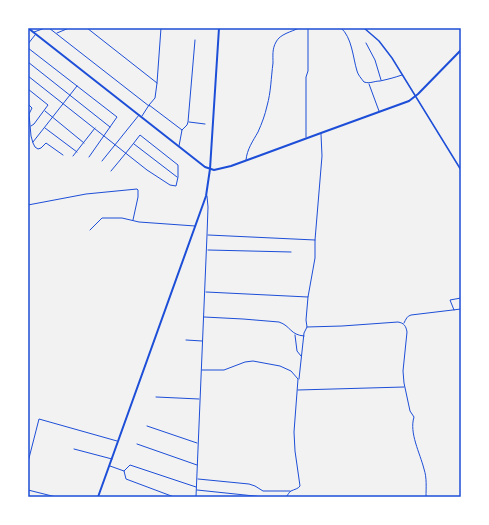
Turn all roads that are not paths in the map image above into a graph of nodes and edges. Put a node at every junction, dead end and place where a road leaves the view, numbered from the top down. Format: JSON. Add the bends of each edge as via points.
{"nodes":[{"id":1,"x":28,"y":28,"type":"edge"},
{"id":2,"x":45,"y":28,"type":"edge"},
{"id":3,"x":49,"y":28,"type":"edge"},
{"id":4,"x":69,"y":28,"type":"edge"},
{"id":5,"x":87,"y":28,"type":"edge"},
{"id":6,"x":161,"y":28,"type":"edge"},
{"id":7,"x":219,"y":28,"type":"edge"},
{"id":8,"x":299,"y":28,"type":"edge"},
{"id":9,"x":308,"y":28,"type":"edge"},
{"id":10,"x":341,"y":28,"type":"edge"},
{"id":11,"x":365,"y":28,"type":"edge"},
{"id":12,"x":34,"y":33,"type":"junction"},
{"id":13,"x":56,"y":34,"type":"junction"},
{"id":14,"x":195,"y":40,"type":"dead end"},
{"id":15,"x":366,"y":43,"type":"dead end"},
{"id":16,"x":28,"y":44,"type":"edge"},
{"id":17,"x":28,"y":48,"type":"edge"},
{"id":18,"x":461,"y":50,"type":"edge"},
{"id":19,"x":28,"y":62,"type":"edge"},
{"id":20,"x":403,"y":74,"type":"junction"},
{"id":21,"x":28,"y":76,"type":"edge"},
{"id":22,"x":381,"y":80,"type":"junction"},
{"id":23,"x":157,"y":83,"type":"junction"},
{"id":24,"x":368,"y":83,"type":"junction"},
{"id":25,"x":77,"y":86,"type":"junction"},
{"id":26,"x":28,"y":89,"type":"edge"},
{"id":27,"x":70,"y":95,"type":"junction"},
{"id":28,"x":416,"y":96,"type":"junction"},
{"id":29,"x":28,"y":104,"type":"edge"},
{"id":30,"x":64,"y":104,"type":"junction"},
{"id":31,"x":149,"y":105,"type":"junction"},
{"id":32,"x":44,"y":111,"type":"junction"},
{"id":33,"x":380,"y":112,"type":"junction"},
{"id":34,"x":139,"y":115,"type":"junction"},
{"id":35,"x":53,"y":117,"type":"junction"},
{"id":36,"x":142,"y":117,"type":"junction"},
{"id":37,"x":188,"y":122,"type":"junction"},
{"id":38,"x":205,"y":124,"type":"dead end"},
{"id":39,"x":30,"y":126,"type":"junction"},
{"id":40,"x":45,"y":127,"type":"junction"},
{"id":41,"x":110,"y":127,"type":"junction"},
{"id":42,"x":95,"y":128,"type":"junction"},
{"id":43,"x":182,"y":130,"type":"junction"},
{"id":44,"x":321,"y":133,"type":"junction"},
{"id":45,"x":104,"y":136,"type":"junction"},
{"id":46,"x":306,"y":138,"type":"junction"},
{"id":47,"x":33,"y":143,"type":"junction"},
{"id":48,"x":84,"y":143,"type":"junction"},
{"id":49,"x":133,"y":143,"type":"junction"},
{"id":50,"x":116,"y":145,"type":"junction"},
{"id":51,"x":179,"y":146,"type":"junction"},
{"id":52,"x":77,"y":152,"type":"junction"},
{"id":53,"x":126,"y":153,"type":"junction"},
{"id":54,"x":63,"y":155,"type":"dead end"},
{"id":55,"x":73,"y":156,"type":"dead end"},
{"id":56,"x":89,"y":157,"type":"dead end"},
{"id":57,"x":246,"y":160,"type":"junction"},
{"id":58,"x":102,"y":161,"type":"dead end"},
{"id":59,"x":210,"y":169,"type":"junction"},
{"id":60,"x":461,"y":170,"type":"edge"},
{"id":61,"x":111,"y":171,"type":"dead end"},
{"id":62,"x":178,"y":177,"type":"junction"},
{"id":63,"x":206,"y":196,"type":"junction"},
{"id":64,"x":28,"y":205,"type":"edge"},
{"id":65,"x":133,"y":220,"type":"junction"},
{"id":66,"x":195,"y":226,"type":"junction"},
{"id":67,"x":90,"y":230,"type":"dead end"},
{"id":68,"x":207,"y":235,"type":"junction"},
{"id":69,"x":315,"y":240,"type":"junction"},
{"id":70,"x":207,"y":250,"type":"junction"},
{"id":71,"x":291,"y":252,"type":"dead end"},
{"id":72,"x":205,"y":292,"type":"junction"},
{"id":73,"x":308,"y":297,"type":"junction"},
{"id":74,"x":461,"y":298,"type":"edge"},
{"id":75,"x":461,"y":309,"type":"edge"},
{"id":76,"x":454,"y":310,"type":"junction"},
{"id":77,"x":204,"y":317,"type":"junction"},
{"id":78,"x":404,"y":324,"type":"junction"},
{"id":79,"x":307,"y":327,"type":"junction"},
{"id":80,"x":294,"y":334,"type":"junction"},
{"id":81,"x":304,"y":336,"type":"junction"},
{"id":82,"x":186,"y":340,"type":"dead end"},
{"id":83,"x":203,"y":341,"type":"junction"},
{"id":84,"x":301,"y":356,"type":"junction"},
{"id":85,"x":202,"y":370,"type":"junction"},
{"id":86,"x":298,"y":379,"type":"junction"},
{"id":87,"x":404,"y":386,"type":"junction"},
{"id":88,"x":297,"y":390,"type":"junction"},
{"id":89,"x":156,"y":397,"type":"dead end"},
{"id":90,"x":200,"y":399,"type":"junction"},
{"id":91,"x":147,"y":426,"type":"dead end"},
{"id":92,"x":118,"y":441,"type":"junction"},
{"id":93,"x":137,"y":444,"type":"dead end"},
{"id":94,"x":199,"y":444,"type":"junction"},
{"id":95,"x":74,"y":448,"type":"dead end"},
{"id":96,"x":112,"y":459,"type":"junction"},
{"id":97,"x":28,"y":462,"type":"edge"},
{"id":98,"x":198,"y":465,"type":"junction"},
{"id":99,"x":109,"y":466,"type":"junction"},
{"id":100,"x":124,"y":471,"type":"junction"},
{"id":101,"x":197,"y":479,"type":"junction"},
{"id":102,"x":196,"y":487,"type":"junction"},
{"id":103,"x":28,"y":490,"type":"edge"},
{"id":104,"x":196,"y":490,"type":"junction"},
{"id":105,"x":290,"y":491,"type":"junction"},
{"id":106,"x":56,"y":497,"type":"edge"},
{"id":107,"x":98,"y":497,"type":"edge"},
{"id":108,"x":174,"y":497,"type":"edge"},
{"id":109,"x":196,"y":497,"type":"edge"},
{"id":110,"x":264,"y":497,"type":"edge"},
{"id":111,"x":286,"y":497,"type":"edge"},
{"id":112,"x":426,"y":497,"type":"edge"}],
"edges":[{"from":1,"to":12,"type":"main road"},
{"from":2,"to":12,"type":"street"},
{"from":3,"to":13,"type":"street"},
{"from":4,"to":13,"type":"street"},
{"from":5,"to":23,"type":"street"},
{"from":6,"to":23,"type":"street"},
{"from":7,"to":59,"type":"main road"},
{"from":8,"to":57,"type":"street","via":[[284,34],[275,44],[268,105]]},
{"from":9,"to":46,"type":"street"},
{"from":10,"to":24,"type":"street","via":[[350,42],[357,72],[364,82]]},
{"from":11,"to":20,"type":"street","via":[[380,41]]},
{"from":12,"to":16,"type":"street"},
{"from":12,"to":34,"type":"main road"},
{"from":13,"to":31,"type":"street"},
{"from":14,"to":37,"type":"street"},
{"from":15,"to":22,"type":"street"},
{"from":17,"to":25,"type":"street"},
{"from":18,"to":28,"type":"main road"},
{"from":19,"to":27,"type":"street"},
{"from":20,"to":22,"type":"street"},
{"from":20,"to":28,"type":"street"},
{"from":21,"to":30,"type":"street"},
{"from":22,"to":24,"type":"street"},
{"from":23,"to":31,"type":"street","via":[[155,98]]},
{"from":24,"to":33,"type":"street"},
{"from":25,"to":27,"type":"street"},
{"from":25,"to":41,"type":"street","via":[[117,117]]},
{"from":26,"to":32,"type":"street","via":[[48,105]]},
{"from":27,"to":30,"type":"street"},
{"from":27,"to":41,"type":"street"},
{"from":28,"to":33,"type":"main road"},
{"from":28,"to":60,"type":"street"},
{"from":29,"to":39,"type":"street","via":[[32,108],[29,114]]},
{"from":30,"to":35,"type":"street"},
{"from":30,"to":42,"type":"street"},
{"from":31,"to":36,"type":"street"},
{"from":31,"to":43,"type":"street"},
{"from":32,"to":35,"type":"street"},
{"from":32,"to":39,"type":"street"},
{"from":33,"to":44,"type":"main road"},
{"from":34,"to":36,"type":"main road"},
{"from":34,"to":50,"type":"street"},
{"from":35,"to":40,"type":"street"},
{"from":35,"to":48,"type":"street"},
{"from":36,"to":51,"type":"main road"},
{"from":37,"to":38,"type":"street"},
{"from":37,"to":43,"type":"street"},
{"from":39,"to":47,"type":"street"},
{"from":40,"to":47,"type":"street"},
{"from":40,"to":52,"type":"street"},
{"from":41,"to":45,"type":"street"},
{"from":42,"to":45,"type":"street"},
{"from":42,"to":48,"type":"street"},
{"from":43,"to":51,"type":"street"},
{"from":44,"to":46,"type":"main road"},
{"from":44,"to":69,"type":"street","via":[[322,156]]},
{"from":45,"to":50,"type":"street"},
{"from":45,"to":56,"type":"street"},
{"from":46,"to":57,"type":"main road"},
{"from":47,"to":54,"type":"street","via":[[35,148],[41,148],[46,143]]},
{"from":48,"to":52,"type":"street"},
{"from":49,"to":53,"type":"street"},
{"from":49,"to":62,"type":"street"},
{"from":49,"to":62,"type":"street","via":[[140,134],[178,165]]},
{"from":50,"to":53,"type":"street"},
{"from":50,"to":58,"type":"street"},
{"from":51,"to":59,"type":"main road"},
{"from":52,"to":55,"type":"street"},
{"from":53,"to":61,"type":"street"},
{"from":53,"to":62,"type":"street","via":[[170,185],[176,186]]},
{"from":57,"to":59,"type":"main road","via":[[218,170]]},
{"from":59,"to":63,"type":"main road"},
{"from":63,"to":66,"type":"main road"},
{"from":63,"to":68,"type":"street"},
{"from":64,"to":65,"type":"street","via":[[86,194],[137,189],[138,197]]},
{"from":65,"to":66,"type":"street"},
{"from":65,"to":67,"type":"street","via":[[102,218]]},
{"from":66,"to":92,"type":"main road"},
{"from":68,"to":69,"type":"street"},
{"from":68,"to":70,"type":"street"},
{"from":69,"to":73,"type":"street","via":[[315,258]]},
{"from":70,"to":71,"type":"street"},
{"from":70,"to":72,"type":"street"},
{"from":72,"to":73,"type":"street"},
{"from":72,"to":77,"type":"street"},
{"from":73,"to":79,"type":"street"},
{"from":74,"to":76,"type":"street","via":[[450,300]]},
{"from":75,"to":76,"type":"street"},
{"from":76,"to":78,"type":"street","via":[[411,315],[406,318]]},
{"from":77,"to":80,"type":"street","via":[[279,322],[285,324]]},
{"from":77,"to":83,"type":"street"},
{"from":78,"to":79,"type":"street","via":[[398,322]]},
{"from":78,"to":87,"type":"street","via":[[407,332]]},
{"from":79,"to":81,"type":"street"},
{"from":80,"to":81,"type":"street"},
{"from":80,"to":84,"type":"street","via":[[297,352]]},
{"from":81,"to":84,"type":"street"},
{"from":82,"to":83,"type":"street"},
{"from":83,"to":85,"type":"street"},
{"from":84,"to":86,"type":"street"},
{"from":85,"to":86,"type":"street","via":[[224,370],[253,361],[280,366]]},
{"from":85,"to":90,"type":"street"},
{"from":86,"to":88,"type":"street"},
{"from":87,"to":88,"type":"street"},
{"from":87,"to":112,"type":"street","via":[[414,417],[413,432],[424,469]]},
{"from":88,"to":105,"type":"street","via":[[294,432],[300,487]]},
{"from":89,"to":90,"type":"street"},
{"from":90,"to":94,"type":"street"},
{"from":91,"to":94,"type":"street"},
{"from":92,"to":96,"type":"main road"},
{"from":92,"to":97,"type":"street","via":[[39,419]]},
{"from":93,"to":98,"type":"street"},
{"from":94,"to":98,"type":"street"},
{"from":95,"to":96,"type":"street"},
{"from":96,"to":99,"type":"main road"},
{"from":98,"to":101,"type":"street"},
{"from":99,"to":100,"type":"street"},
{"from":99,"to":107,"type":"main road"},
{"from":100,"to":102,"type":"street","via":[[130,465]]},
{"from":100,"to":108,"type":"street","via":[[126,479]]},
{"from":101,"to":102,"type":"street"},
{"from":101,"to":105,"type":"street","via":[[250,484],[263,491]]},
{"from":102,"to":104,"type":"street"},
{"from":103,"to":106,"type":"street"},
{"from":104,"to":109,"type":"street"},
{"from":104,"to":110,"type":"street"},
{"from":105,"to":111,"type":"street"}]}
